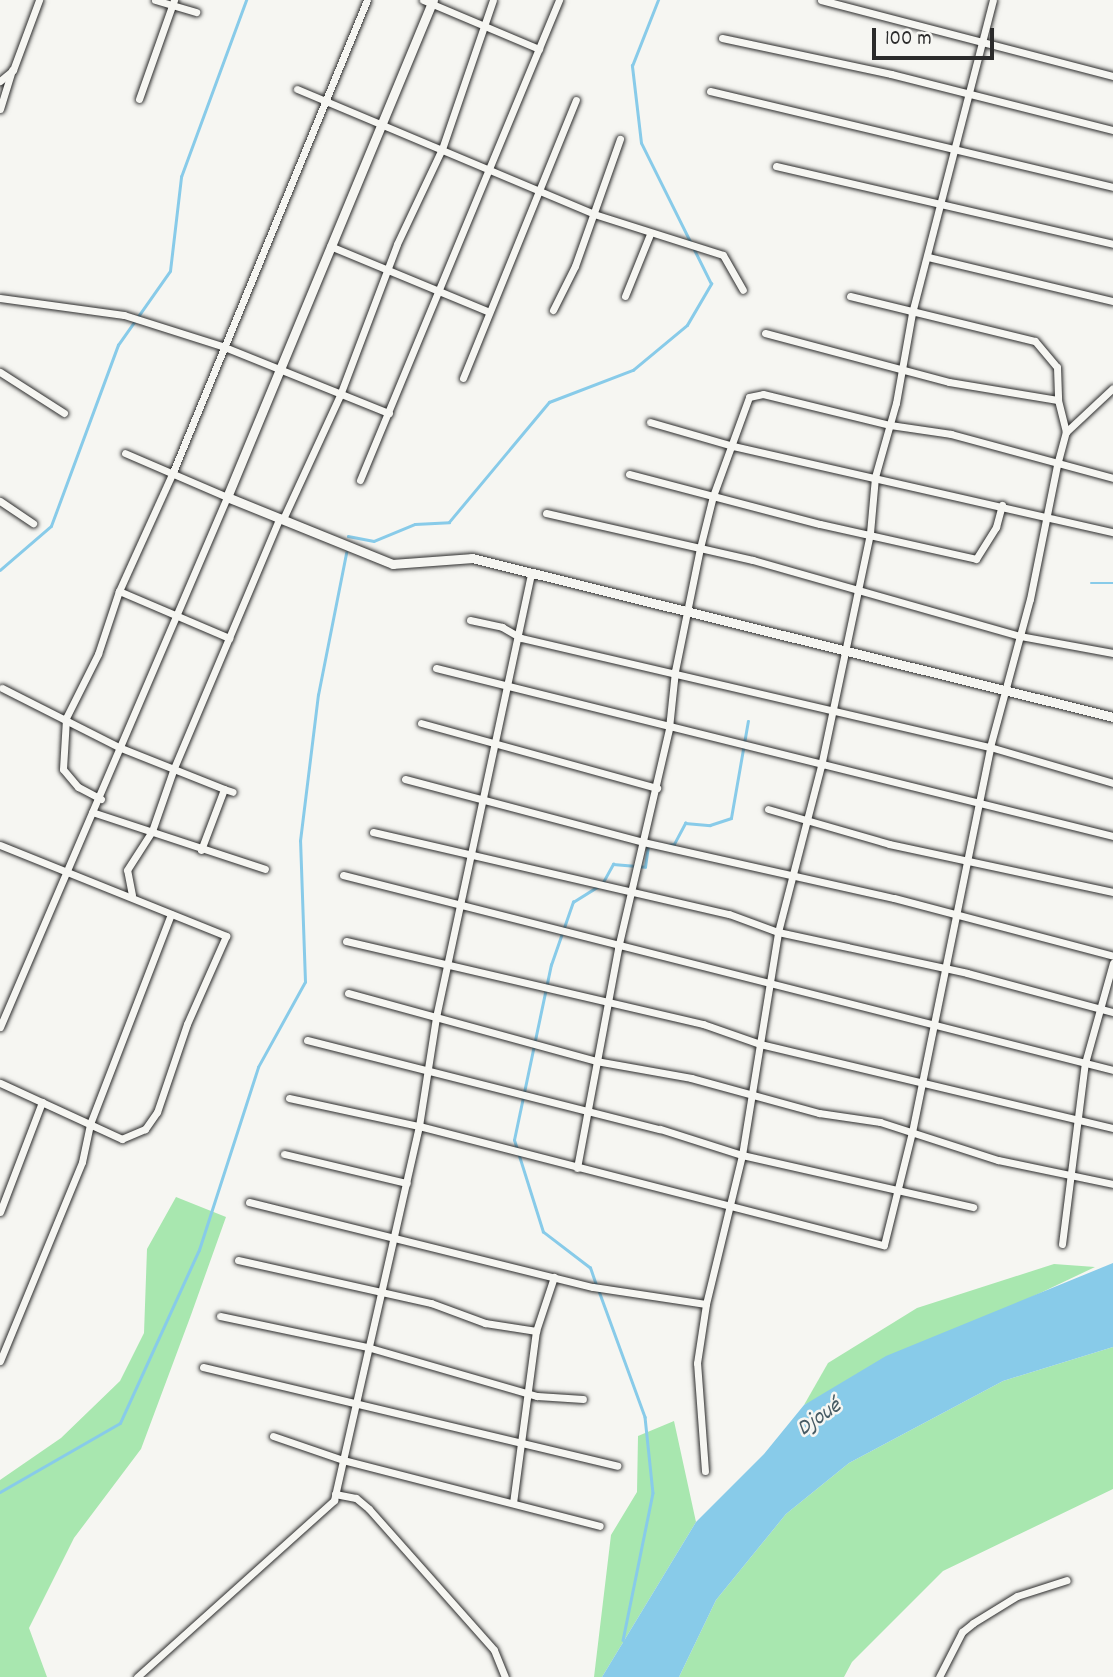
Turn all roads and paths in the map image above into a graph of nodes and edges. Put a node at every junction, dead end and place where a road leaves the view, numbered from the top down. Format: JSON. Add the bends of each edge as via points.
{"nodes":[{"id":1,"x":38,"y":0,"type":"edge"},
{"id":2,"x":155,"y":0,"type":"edge"},
{"id":3,"x":367,"y":0,"type":"edge"},
{"id":4,"x":493,"y":0,"type":"edge"},
{"id":5,"x":559,"y":0,"type":"edge"},
{"id":6,"x":821,"y":0,"type":"edge"},
{"id":7,"x":993,"y":0,"type":"edge"},
{"id":8,"x":429,"y":1,"type":"edge"},
{"id":9,"x":173,"y":3,"type":"edge"},
{"id":10,"x":196,"y":12,"type":"dead end"},
{"id":11,"x":482,"y":25,"type":"junction"},
{"id":12,"x":723,"y":38,"type":"dead end"},
{"id":13,"x":980,"y":40,"type":"junction"},
{"id":14,"x":539,"y":50,"type":"junction"},
{"id":15,"x":13,"y":70,"type":"junction"},
{"id":16,"x":1113,"y":75,"type":"edge"},
{"id":17,"x":0,"y":81,"type":"edge"},
{"id":18,"x":297,"y":89,"type":"dead end"},
{"id":19,"x":710,"y":91,"type":"dead end"},
{"id":20,"x":970,"y":94,"type":"junction"},
{"id":21,"x":139,"y":99,"type":"dead end"},
{"id":22,"x":324,"y":100,"type":"junction"},
{"id":23,"x":576,"y":100,"type":"dead end"},
{"id":24,"x":0,"y":109,"type":"edge"},
{"id":25,"x":382,"y":126,"type":"junction"},
{"id":26,"x":1113,"y":130,"type":"edge"},
{"id":27,"x":620,"y":139,"type":"dead end"},
{"id":28,"x":442,"y":149,"type":"junction"},
{"id":29,"x":958,"y":149,"type":"junction"},
{"id":30,"x":776,"y":166,"type":"dead end"},
{"id":31,"x":490,"y":170,"type":"junction"},
{"id":32,"x":1113,"y":187,"type":"edge"},
{"id":33,"x":538,"y":189,"type":"junction"},
{"id":34,"x":943,"y":206,"type":"junction"},
{"id":35,"x":594,"y":214,"type":"junction"},
{"id":36,"x":650,"y":234,"type":"junction"},
{"id":37,"x":1113,"y":244,"type":"edge"},
{"id":38,"x":330,"y":246,"type":"junction"},
{"id":39,"x":928,"y":257,"type":"junction"},
{"id":40,"x":386,"y":269,"type":"junction"},
{"id":41,"x":743,"y":290,"type":"dead end"},
{"id":42,"x":439,"y":293,"type":"junction"},
{"id":43,"x":625,"y":296,"type":"dead end"},
{"id":44,"x":850,"y":296,"type":"dead end"},
{"id":45,"x":0,"y":297,"type":"edge"},
{"id":46,"x":1113,"y":301,"type":"edge"},
{"id":47,"x":553,"y":310,"type":"dead end"},
{"id":48,"x":487,"y":311,"type":"junction"},
{"id":49,"x":912,"y":313,"type":"junction"},
{"id":50,"x":765,"y":333,"type":"dead end"},
{"id":51,"x":222,"y":346,"type":"junction"},
{"id":52,"x":277,"y":368,"type":"junction"},
{"id":53,"x":902,"y":369,"type":"junction"},
{"id":54,"x":0,"y":372,"type":"edge"},
{"id":55,"x":463,"y":378,"type":"dead end"},
{"id":56,"x":1113,"y":388,"type":"edge"},
{"id":57,"x":340,"y":395,"type":"junction"},
{"id":58,"x":1058,"y":400,"type":"junction"},
{"id":59,"x":64,"y":413,"type":"dead end"},
{"id":60,"x":389,"y":413,"type":"junction"},
{"id":61,"x":650,"y":422,"type":"dead end"},
{"id":62,"x":890,"y":425,"type":"junction"},
{"id":63,"x":1066,"y":432,"type":"junction"},
{"id":64,"x":733,"y":446,"type":"junction"},
{"id":65,"x":125,"y":453,"type":"dead end"},
{"id":66,"x":1057,"y":465,"type":"junction"},
{"id":67,"x":173,"y":472,"type":"junction"},
{"id":68,"x":629,"y":474,"type":"dead end"},
{"id":69,"x":875,"y":477,"type":"junction"},
{"id":70,"x":1113,"y":478,"type":"edge"},
{"id":71,"x":360,"y":480,"type":"dead end"},
{"id":72,"x":713,"y":496,"type":"junction"},
{"id":73,"x":226,"y":497,"type":"junction"},
{"id":74,"x":0,"y":501,"type":"edge"},
{"id":75,"x":1002,"y":505,"type":"junction"},
{"id":76,"x":546,"y":513,"type":"dead end"},
{"id":77,"x":281,"y":518,"type":"junction"},
{"id":78,"x":1045,"y":518,"type":"junction"},
{"id":79,"x":33,"y":523,"type":"dead end"},
{"id":80,"x":1113,"y":532,"type":"edge"},
{"id":81,"x":870,"y":533,"type":"junction"},
{"id":82,"x":700,"y":548,"type":"junction"},
{"id":83,"x":531,"y":575,"type":"junction"},
{"id":84,"x":119,"y":591,"type":"junction"},
{"id":85,"x":857,"y":592,"type":"junction"},
{"id":86,"x":690,"y":613,"type":"junction"},
{"id":87,"x":176,"y":617,"type":"junction"},
{"id":88,"x":470,"y":620,"type":"dead end"},
{"id":89,"x":1020,"y":636,"type":"junction"},
{"id":90,"x":229,"y":638,"type":"junction"},
{"id":91,"x":521,"y":638,"type":"junction"},
{"id":92,"x":845,"y":652,"type":"junction"},
{"id":93,"x":1113,"y":653,"type":"edge"},
{"id":94,"x":436,"y":668,"type":"dead end"},
{"id":95,"x":675,"y":671,"type":"junction"},
{"id":96,"x":507,"y":687,"type":"junction"},
{"id":97,"x":2,"y":688,"type":"dead end"},
{"id":98,"x":1005,"y":693,"type":"junction"},
{"id":99,"x":832,"y":712,"type":"junction"},
{"id":100,"x":1113,"y":717,"type":"edge"},
{"id":101,"x":66,"y":718,"type":"junction"},
{"id":102,"x":421,"y":723,"type":"dead end"},
{"id":103,"x":669,"y":728,"type":"junction"},
{"id":104,"x":496,"y":741,"type":"junction"},
{"id":105,"x":990,"y":747,"type":"junction"},
{"id":106,"x":121,"y":748,"type":"junction"},
{"id":107,"x":821,"y":766,"type":"junction"},
{"id":108,"x":174,"y":768,"type":"junction"},
{"id":109,"x":405,"y":779,"type":"dead end"},
{"id":110,"x":1113,"y":782,"type":"edge"},
{"id":111,"x":657,"y":788,"type":"junction"},
{"id":112,"x":224,"y":789,"type":"junction"},
{"id":113,"x":233,"y":792,"type":"dead end"},
{"id":114,"x":101,"y":799,"type":"junction"},
{"id":115,"x":484,"y":799,"type":"junction"},
{"id":116,"x":978,"y":806,"type":"junction"},
{"id":117,"x":768,"y":809,"type":"dead end"},
{"id":118,"x":92,"y":811,"type":"junction"},
{"id":119,"x":807,"y":822,"type":"junction"},
{"id":120,"x":152,"y":831,"type":"junction"},
{"id":121,"x":373,"y":832,"type":"dead end"},
{"id":122,"x":1113,"y":836,"type":"edge"},
{"id":123,"x":643,"y":842,"type":"junction"},
{"id":124,"x":0,"y":845,"type":"edge"},
{"id":125,"x":201,"y":850,"type":"junction"},
{"id":126,"x":471,"y":857,"type":"junction"},
{"id":127,"x":967,"y":860,"type":"junction"},
{"id":128,"x":265,"y":869,"type":"dead end"},
{"id":129,"x":65,"y":871,"type":"junction"},
{"id":130,"x":342,"y":875,"type":"dead end"},
{"id":131,"x":792,"y":875,"type":"junction"},
{"id":132,"x":1113,"y":892,"type":"edge"},
{"id":133,"x":631,"y":893,"type":"junction"},
{"id":134,"x":132,"y":895,"type":"junction"},
{"id":135,"x":460,"y":905,"type":"junction"},
{"id":136,"x":171,"y":914,"type":"junction"},
{"id":137,"x":953,"y":915,"type":"junction"},
{"id":138,"x":778,"y":932,"type":"junction"},
{"id":139,"x":346,"y":941,"type":"dead end"},
{"id":140,"x":618,"y":948,"type":"junction"},
{"id":141,"x":1113,"y":956,"type":"edge"},
{"id":142,"x":1113,"y":963,"type":"edge"},
{"id":143,"x":449,"y":966,"type":"junction"},
{"id":144,"x":944,"y":968,"type":"junction"},
{"id":145,"x":771,"y":985,"type":"junction"},
{"id":146,"x":348,"y":993,"type":"dead end"},
{"id":147,"x":608,"y":1003,"type":"junction"},
{"id":148,"x":1101,"y":1010,"type":"junction"},
{"id":149,"x":1113,"y":1012,"type":"edge"},
{"id":150,"x":436,"y":1017,"type":"junction"},
{"id":151,"x":0,"y":1027,"type":"edge"},
{"id":152,"x":930,"y":1027,"type":"junction"},
{"id":153,"x":307,"y":1040,"type":"dead end"},
{"id":154,"x":760,"y":1044,"type":"junction"},
{"id":155,"x":596,"y":1061,"type":"junction"},
{"id":156,"x":1085,"y":1063,"type":"junction"},
{"id":157,"x":1113,"y":1070,"type":"edge"},
{"id":158,"x":427,"y":1071,"type":"junction"},
{"id":159,"x":919,"y":1082,"type":"junction"},
{"id":160,"x":0,"y":1083,"type":"edge"},
{"id":161,"x":751,"y":1094,"type":"junction"},
{"id":162,"x":289,"y":1098,"type":"dead end"},
{"id":163,"x":42,"y":1102,"type":"junction"},
{"id":164,"x":587,"y":1111,"type":"junction"},
{"id":165,"x":1077,"y":1117,"type":"junction"},
{"id":166,"x":90,"y":1124,"type":"junction"},
{"id":167,"x":419,"y":1126,"type":"junction"},
{"id":168,"x":1113,"y":1128,"type":"edge"},
{"id":169,"x":912,"y":1132,"type":"junction"},
{"id":170,"x":284,"y":1154,"type":"dead end"},
{"id":171,"x":741,"y":1155,"type":"junction"},
{"id":172,"x":577,"y":1168,"type":"junction"},
{"id":173,"x":1068,"y":1176,"type":"junction"},
{"id":174,"x":407,"y":1183,"type":"junction"},
{"id":175,"x":1113,"y":1184,"type":"edge"},
{"id":176,"x":895,"y":1192,"type":"junction"},
{"id":177,"x":249,"y":1202,"type":"dead end"},
{"id":178,"x":730,"y":1207,"type":"junction"},
{"id":179,"x":973,"y":1208,"type":"dead end"},
{"id":180,"x":0,"y":1212,"type":"edge"},
{"id":181,"x":392,"y":1237,"type":"junction"},
{"id":182,"x":1062,"y":1244,"type":"dead end"},
{"id":183,"x":238,"y":1260,"type":"dead end"},
{"id":184,"x":554,"y":1277,"type":"junction"},
{"id":185,"x":380,"y":1290,"type":"junction"},
{"id":186,"x":706,"y":1304,"type":"junction"},
{"id":187,"x":220,"y":1316,"type":"dead end"},
{"id":188,"x":536,"y":1331,"type":"junction"},
{"id":189,"x":367,"y":1347,"type":"junction"},
{"id":190,"x":0,"y":1361,"type":"edge"},
{"id":191,"x":203,"y":1367,"type":"dead end"},
{"id":192,"x":527,"y":1393,"type":"junction"},
{"id":193,"x":583,"y":1399,"type":"dead end"},
{"id":194,"x":357,"y":1404,"type":"junction"},
{"id":195,"x":273,"y":1436,"type":"dead end"},
{"id":196,"x":523,"y":1444,"type":"junction"},
{"id":197,"x":344,"y":1460,"type":"junction"},
{"id":198,"x":617,"y":1466,"type":"dead end"},
{"id":199,"x":705,"y":1471,"type":"dead end"},
{"id":200,"x":335,"y":1494,"type":"junction"},
{"id":201,"x":513,"y":1503,"type":"junction"},
{"id":202,"x":600,"y":1526,"type":"dead end"},
{"id":203,"x":1067,"y":1580,"type":"dead end"},
{"id":204,"x":137,"y":1677,"type":"edge"},
{"id":205,"x":505,"y":1677,"type":"edge"},
{"id":206,"x":939,"y":1677,"type":"edge"}],
"edges":[{"from":1,"to":15,"type":"street"},
{"from":2,"to":9,"type":"street"},
{"from":3,"to":22,"type":"street"},
{"from":4,"to":11,"type":"street"},
{"from":5,"to":14,"type":"street"},
{"from":6,"to":13,"type":"street"},
{"from":7,"to":13,"type":"street"},
{"from":8,"to":11,"type":"street"},
{"from":8,"to":25,"type":"street"},
{"from":9,"to":10,"type":"street"},
{"from":9,"to":21,"type":"street"},
{"from":11,"to":14,"type":"street"},
{"from":11,"to":28,"type":"street"},
{"from":12,"to":20,"type":"street"},
{"from":13,"to":16,"type":"street"},
{"from":13,"to":20,"type":"street"},
{"from":14,"to":31,"type":"street"},
{"from":15,"to":17,"type":"street"},
{"from":15,"to":24,"type":"street"},
{"from":18,"to":22,"type":"street"},
{"from":19,"to":29,"type":"street"},
{"from":20,"to":26,"type":"street"},
{"from":20,"to":29,"type":"street"},
{"from":22,"to":25,"type":"street"},
{"from":22,"to":51,"type":"street"},
{"from":23,"to":33,"type":"street"},
{"from":25,"to":28,"type":"street"},
{"from":25,"to":38,"type":"street"},
{"from":27,"to":35,"type":"street"},
{"from":28,"to":31,"type":"street"},
{"from":28,"to":40,"type":"street"},
{"from":29,"to":32,"type":"street"},
{"from":29,"to":34,"type":"street"},
{"from":30,"to":34,"type":"street"},
{"from":31,"to":33,"type":"street"},
{"from":31,"to":42,"type":"street"},
{"from":33,"to":35,"type":"street"},
{"from":33,"to":48,"type":"street"},
{"from":34,"to":37,"type":"street"},
{"from":34,"to":39,"type":"street"},
{"from":35,"to":36,"type":"street"},
{"from":35,"to":47,"type":"street"},
{"from":36,"to":41,"type":"street","via":[[723,255]]},
{"from":36,"to":43,"type":"street"},
{"from":38,"to":40,"type":"street"},
{"from":38,"to":52,"type":"street"},
{"from":39,"to":46,"type":"street"},
{"from":39,"to":49,"type":"street"},
{"from":40,"to":42,"type":"street"},
{"from":40,"to":57,"type":"street"},
{"from":42,"to":48,"type":"street"},
{"from":42,"to":60,"type":"street"},
{"from":44,"to":49,"type":"street"},
{"from":45,"to":51,"type":"street","via":[[124,315]]},
{"from":48,"to":55,"type":"street"},
{"from":49,"to":53,"type":"street"},
{"from":49,"to":58,"type":"street","via":[[1035,341],[1057,368]]},
{"from":50,"to":53,"type":"street"},
{"from":51,"to":52,"type":"street"},
{"from":51,"to":67,"type":"street"},
{"from":52,"to":57,"type":"street"},
{"from":52,"to":73,"type":"street"},
{"from":53,"to":58,"type":"street","via":[[949,382]]},
{"from":53,"to":62,"type":"street"},
{"from":54,"to":59,"type":"street"},
{"from":56,"to":63,"type":"street"},
{"from":57,"to":60,"type":"street"},
{"from":57,"to":77,"type":"street"},
{"from":58,"to":63,"type":"street"},
{"from":60,"to":71,"type":"street"},
{"from":61,"to":64,"type":"street"},
{"from":62,"to":64,"type":"street","via":[[752,393]]},
{"from":62,"to":66,"type":"street","via":[[951,434]]},
{"from":62,"to":69,"type":"street"},
{"from":63,"to":66,"type":"street"},
{"from":64,"to":69,"type":"street"},
{"from":64,"to":72,"type":"street"},
{"from":65,"to":67,"type":"street"},
{"from":66,"to":70,"type":"street"},
{"from":66,"to":78,"type":"street"},
{"from":67,"to":73,"type":"street"},
{"from":67,"to":84,"type":"street"},
{"from":68,"to":72,"type":"street"},
{"from":69,"to":75,"type":"street"},
{"from":69,"to":81,"type":"street"},
{"from":72,"to":81,"type":"street"},
{"from":72,"to":82,"type":"street"},
{"from":73,"to":77,"type":"street"},
{"from":73,"to":87,"type":"street"},
{"from":74,"to":79,"type":"street"},
{"from":75,"to":78,"type":"street"},
{"from":75,"to":81,"type":"street","via":[[996,527],[976,559]]},
{"from":76,"to":82,"type":"street"},
{"from":77,"to":83,"type":"street","via":[[393,564],[472,558]]},
{"from":77,"to":90,"type":"street"},
{"from":78,"to":80,"type":"street"},
{"from":78,"to":89,"type":"street"},
{"from":81,"to":85,"type":"street"},
{"from":82,"to":85,"type":"street"},
{"from":82,"to":86,"type":"street"},
{"from":83,"to":86,"type":"street"},
{"from":83,"to":91,"type":"street"},
{"from":84,"to":87,"type":"street"},
{"from":84,"to":101,"type":"street","via":[[98,654]]},
{"from":85,"to":89,"type":"street"},
{"from":85,"to":92,"type":"street"},
{"from":86,"to":92,"type":"street"},
{"from":86,"to":95,"type":"street"},
{"from":87,"to":90,"type":"street"},
{"from":87,"to":106,"type":"street"},
{"from":88,"to":91,"type":"street","via":[[502,627]]},
{"from":89,"to":93,"type":"street"},
{"from":89,"to":98,"type":"street"},
{"from":90,"to":108,"type":"street"},
{"from":91,"to":95,"type":"street"},
{"from":91,"to":96,"type":"street"},
{"from":92,"to":98,"type":"street"},
{"from":92,"to":99,"type":"street"},
{"from":94,"to":96,"type":"street"},
{"from":95,"to":99,"type":"street"},
{"from":95,"to":103,"type":"street"},
{"from":96,"to":103,"type":"street"},
{"from":96,"to":104,"type":"street"},
{"from":97,"to":101,"type":"street"},
{"from":98,"to":100,"type":"street"},
{"from":98,"to":105,"type":"street"},
{"from":99,"to":105,"type":"street"},
{"from":99,"to":107,"type":"street"},
{"from":101,"to":106,"type":"street"},
{"from":101,"to":114,"type":"street","via":[[63,769],[78,787]]},
{"from":102,"to":104,"type":"street"},
{"from":103,"to":107,"type":"street"},
{"from":103,"to":111,"type":"street"},
{"from":104,"to":111,"type":"street"},
{"from":104,"to":115,"type":"street"},
{"from":105,"to":110,"type":"street"},
{"from":105,"to":116,"type":"street"},
{"from":106,"to":108,"type":"street"},
{"from":106,"to":114,"type":"street"},
{"from":107,"to":116,"type":"street"},
{"from":107,"to":119,"type":"street"},
{"from":108,"to":112,"type":"street"},
{"from":108,"to":120,"type":"street"},
{"from":109,"to":115,"type":"street"},
{"from":111,"to":123,"type":"street"},
{"from":112,"to":113,"type":"street"},
{"from":112,"to":125,"type":"street"},
{"from":114,"to":118,"type":"street"},
{"from":115,"to":123,"type":"street"},
{"from":115,"to":126,"type":"street"},
{"from":116,"to":122,"type":"street"},
{"from":116,"to":127,"type":"street"},
{"from":117,"to":119,"type":"street"},
{"from":118,"to":120,"type":"street"},
{"from":118,"to":129,"type":"street"},
{"from":119,"to":127,"type":"street"},
{"from":119,"to":131,"type":"street"},
{"from":120,"to":125,"type":"street"},
{"from":120,"to":134,"type":"street","via":[[127,870]]},
{"from":121,"to":126,"type":"street"},
{"from":123,"to":131,"type":"street"},
{"from":123,"to":133,"type":"street"},
{"from":124,"to":129,"type":"street"},
{"from":125,"to":128,"type":"street"},
{"from":126,"to":133,"type":"street"},
{"from":126,"to":135,"type":"street"},
{"from":127,"to":132,"type":"street"},
{"from":127,"to":137,"type":"street"},
{"from":129,"to":134,"type":"street"},
{"from":129,"to":151,"type":"street"},
{"from":130,"to":135,"type":"street"},
{"from":131,"to":137,"type":"street"},
{"from":131,"to":138,"type":"street"},
{"from":133,"to":138,"type":"street","via":[[729,914]]},
{"from":133,"to":140,"type":"street"},
{"from":134,"to":136,"type":"street"},
{"from":135,"to":140,"type":"street"},
{"from":135,"to":143,"type":"street"},
{"from":136,"to":166,"type":"street"},
{"from":136,"to":166,"type":"street","via":[[226,936],[187,1024],[157,1112],[145,1129],[122,1139]]},
{"from":137,"to":141,"type":"street"},
{"from":137,"to":144,"type":"street"},
{"from":138,"to":144,"type":"street"},
{"from":138,"to":145,"type":"street"},
{"from":139,"to":143,"type":"street"},
{"from":140,"to":145,"type":"street"},
{"from":140,"to":147,"type":"street"},
{"from":142,"to":148,"type":"street"},
{"from":143,"to":147,"type":"street"},
{"from":143,"to":150,"type":"street"},
{"from":144,"to":148,"type":"street"},
{"from":144,"to":152,"type":"street"},
{"from":145,"to":152,"type":"street"},
{"from":145,"to":154,"type":"street"},
{"from":146,"to":150,"type":"street"},
{"from":147,"to":154,"type":"street","via":[[703,1024]]},
{"from":147,"to":155,"type":"street"},
{"from":148,"to":149,"type":"street"},
{"from":148,"to":156,"type":"street"},
{"from":150,"to":155,"type":"street"},
{"from":150,"to":158,"type":"street"},
{"from":152,"to":156,"type":"street"},
{"from":152,"to":159,"type":"street"},
{"from":153,"to":158,"type":"street"},
{"from":154,"to":159,"type":"street"},
{"from":154,"to":161,"type":"street"},
{"from":155,"to":161,"type":"street"},
{"from":155,"to":164,"type":"street"},
{"from":156,"to":157,"type":"street"},
{"from":156,"to":165,"type":"street"},
{"from":158,"to":164,"type":"street"},
{"from":158,"to":167,"type":"street"},
{"from":159,"to":165,"type":"street"},
{"from":159,"to":169,"type":"street"},
{"from":160,"to":163,"type":"street"},
{"from":161,"to":169,"type":"street"},
{"from":161,"to":171,"type":"street"},
{"from":162,"to":167,"type":"street"},
{"from":163,"to":166,"type":"street"},
{"from":163,"to":180,"type":"street"},
{"from":164,"to":171,"type":"street"},
{"from":164,"to":172,"type":"street"},
{"from":165,"to":168,"type":"street"},
{"from":165,"to":173,"type":"street"},
{"from":166,"to":190,"type":"street","via":[[82,1162]]},
{"from":167,"to":172,"type":"street"},
{"from":167,"to":174,"type":"street"},
{"from":169,"to":173,"type":"street"},
{"from":169,"to":176,"type":"street"},
{"from":170,"to":174,"type":"street"},
{"from":171,"to":176,"type":"street"},
{"from":171,"to":178,"type":"street"},
{"from":172,"to":178,"type":"street"},
{"from":173,"to":175,"type":"street"},
{"from":173,"to":182,"type":"street"},
{"from":174,"to":181,"type":"street"},
{"from":176,"to":178,"type":"street","via":[[884,1245]]},
{"from":176,"to":179,"type":"street"},
{"from":177,"to":181,"type":"street"},
{"from":178,"to":186,"type":"street"},
{"from":181,"to":184,"type":"street"},
{"from":181,"to":185,"type":"street"},
{"from":183,"to":185,"type":"street"},
{"from":184,"to":186,"type":"street"},
{"from":184,"to":188,"type":"street"},
{"from":185,"to":188,"type":"street","via":[[485,1323]]},
{"from":185,"to":189,"type":"street"},
{"from":186,"to":199,"type":"street","via":[[697,1363]]},
{"from":187,"to":189,"type":"street"},
{"from":188,"to":192,"type":"street"},
{"from":189,"to":192,"type":"street"},
{"from":189,"to":194,"type":"street"},
{"from":191,"to":194,"type":"street"},
{"from":192,"to":193,"type":"street"},
{"from":192,"to":196,"type":"street"},
{"from":194,"to":196,"type":"street"},
{"from":194,"to":197,"type":"street"},
{"from":195,"to":197,"type":"street"},
{"from":196,"to":198,"type":"street"},
{"from":196,"to":201,"type":"street"},
{"from":197,"to":200,"type":"street"},
{"from":197,"to":201,"type":"street"},
{"from":200,"to":204,"type":"street","via":[[334,1500]]},
{"from":200,"to":205,"type":"street","via":[[356,1498],[369,1509],[494,1650]]},
{"from":201,"to":202,"type":"street"},
{"from":203,"to":206,"type":"street","via":[[1017,1596],[973,1623],[962,1632]]}]}
